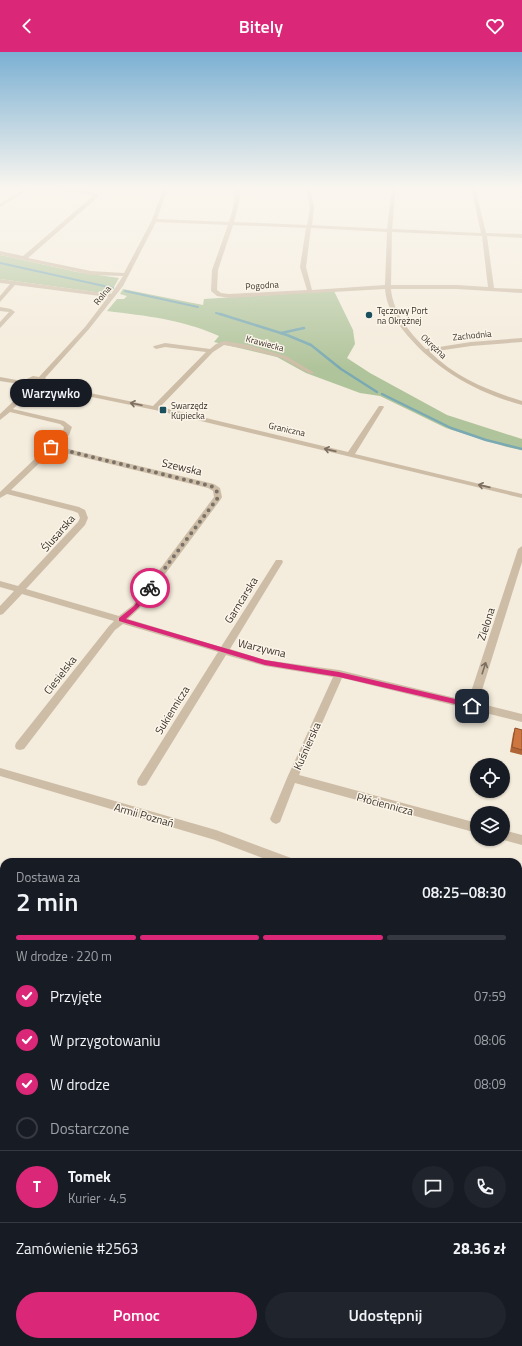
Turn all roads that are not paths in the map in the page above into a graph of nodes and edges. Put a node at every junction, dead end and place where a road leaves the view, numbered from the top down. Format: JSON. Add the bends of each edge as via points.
{"nodes":[{"id":1,"x":37,"y":247,"type":"edge"},
{"id":2,"x":140,"y":247,"type":"edge"},
{"id":3,"x":223,"y":247,"type":"edge"},
{"id":4,"x":306,"y":247,"type":"edge"},
{"id":5,"x":388,"y":247,"type":"edge"},
{"id":6,"x":486,"y":247,"type":"edge"},
{"id":7,"x":0,"y":253,"type":"edge"},
{"id":8,"x":24,"y":258,"type":"junction"},
{"id":9,"x":126,"y":275,"type":"junction"},
{"id":10,"x":0,"y":281,"type":"edge"},
{"id":11,"x":12,"y":284,"type":"junction"},
{"id":12,"x":388,"y":286,"type":"junction"},
{"id":13,"x":491,"y":289,"type":"junction"},
{"id":14,"x":310,"y":291,"type":"junction"},
{"id":15,"x":522,"y":291,"type":"edge"},
{"id":16,"x":112,"y":296,"type":"junction"},
{"id":17,"x":0,"y":300,"type":"edge"},
{"id":18,"x":0,"y":309,"type":"edge"},
{"id":19,"x":0,"y":326,"type":"edge"},
{"id":20,"x":522,"y":340,"type":"edge"},
{"id":21,"x":156,"y":346,"type":"dead end"},
{"id":22,"x":211,"y":351,"type":"junction"},
{"id":23,"x":424,"y":351,"type":"junction"},
{"id":24,"x":312,"y":373,"type":"dead end"},
{"id":25,"x":41,"y":378,"type":"junction"},
{"id":26,"x":0,"y":379,"type":"edge"},
{"id":27,"x":23,"y":382,"type":"junction"},
{"id":28,"x":47,"y":386,"type":"junction"},
{"id":29,"x":28,"y":391,"type":"junction"},
{"id":30,"x":522,"y":403,"type":"edge"},
{"id":31,"x":381,"y":407,"type":"dead end"},
{"id":32,"x":155,"y":408,"type":"junction"},
{"id":33,"x":8,"y":410,"type":"junction"},
{"id":34,"x":0,"y":418,"type":"edge"},
{"id":35,"x":51,"y":447,"type":"junction"},
{"id":36,"x":351,"y":454,"type":"junction"},
{"id":37,"x":3,"y":493,"type":"edge"},
{"id":38,"x":522,"y":496,"type":"edge"},
{"id":39,"x":522,"y":549,"type":"edge"},
{"id":40,"x":279,"y":562,"type":"dead end"},
{"id":41,"x":0,"y":584,"type":"edge"},
{"id":42,"x":21,"y":590,"type":"junction"},
{"id":43,"x":0,"y":612,"type":"edge"},
{"id":44,"x":121,"y":620,"type":"junction"},
{"id":45,"x":223,"y":651,"type":"junction"},
{"id":46,"x":339,"y":674,"type":"junction"},
{"id":47,"x":472,"y":706,"type":"junction"},
{"id":48,"x":522,"y":718,"type":"edge"},
{"id":49,"x":20,"y":746,"type":"dead end"},
{"id":50,"x":0,"y":772,"type":"edge"},
{"id":51,"x":292,"y":778,"type":"junction"},
{"id":52,"x":142,"y":782,"type":"dead end"},
{"id":53,"x":276,"y":819,"type":"dead end"},
{"id":54,"x":470,"y":826,"type":"edge"},
{"id":55,"x":510,"y":837,"type":"edge"},
{"id":56,"x":522,"y":840,"type":"edge"},
{"id":57,"x":277,"y":858,"type":"edge"}],
"edges":[{"from":1,"to":8,"type":"street"},
{"from":2,"to":9,"type":"street","name":"Rolna"},
{"from":3,"to":14,"type":"street","name":"Pogodna","via":[[215,270],[214,291],[218,295]]},
{"from":4,"to":14,"type":"street","via":[[303,267]]},
{"from":5,"to":12,"type":"street","name":"Okrężna"},
{"from":6,"to":13,"type":"street"},
{"from":7,"to":8,"type":"street"},
{"from":8,"to":9,"type":"street","via":[[91,273]]},
{"from":9,"to":16,"type":"street","name":"Rolna"},
{"from":10,"to":11,"type":"street"},
{"from":11,"to":16,"type":"street"},
{"from":11,"to":17,"type":"street"},
{"from":12,"to":13,"type":"street","name":"Pogodna"},
{"from":12,"to":14,"type":"street","name":"Pogodna"},
{"from":12,"to":23,"type":"street","name":"Okrężna","via":[[390,302],[397,316]]},
{"from":13,"to":15,"type":"street","name":"Pogodna"},
{"from":16,"to":25,"type":"street","name":"Rolna","via":[[78,339]]},
{"from":18,"to":19,"type":"street","via":[[12,312]]},
{"from":20,"to":23,"type":"street","name":"Zachodnia","via":[[485,342]]},
{"from":21,"to":22,"type":"street"},
{"from":22,"to":24,"type":"street","name":"Krawiecka","via":[[224,343],[248,347],[284,357]]},
{"from":22,"to":32,"type":"street","name":"Krawiecka"},
{"from":23,"to":30,"type":"street","name":"Okrężna","via":[[462,380]]},
{"from":25,"to":27,"type":"street"},
{"from":25,"to":28,"type":"street","via":[[47,382]]},
{"from":26,"to":27,"type":"street"},
{"from":27,"to":29,"type":"street","via":[[22,387]]},
{"from":28,"to":29,"type":"street","via":[[38,391]]},
{"from":32,"to":28,"type":"street","name":"Graniczna","one_way":true},
{"from":29,"to":33,"type":"street"},
{"from":31,"to":36,"type":"street"},
{"from":36,"to":32,"type":"street","name":"Graniczna","one_way":true},
{"from":33,"to":34,"type":"street"},
{"from":33,"to":35,"type":"street","via":[[66,425],[66,433]]},
{"from":35,"to":37,"type":"street"},
{"from":35,"to":44,"type":"street","name":"Szewska","via":[[211,486],[218,494],[217,499],[136,607]]},
{"from":38,"to":36,"type":"street","name":"Graniczna","one_way":true},
{"from":37,"to":42,"type":"street","name":"Ślusarska","via":[[76,509],[82,512],[84,518]]},
{"from":47,"to":39,"type":"street","name":"Zielona","one_way":true},
{"from":40,"to":45,"type":"street","name":"Garncarska"},
{"from":41,"to":42,"type":"street","name":"Warzywna"},
{"from":42,"to":43,"type":"street"},
{"from":42,"to":44,"type":"street","name":"Warzywna"},
{"from":44,"to":45,"type":"street","name":"Warzywna"},
{"from":44,"to":49,"type":"street","name":"Ciesielska","via":[[112,628]]},
{"from":45,"to":46,"type":"street","name":"Warzywna","via":[[265,662]]},
{"from":45,"to":52,"type":"street","name":"Sukiennicza"},
{"from":46,"to":47,"type":"street","name":"Warzywna"},
{"from":46,"to":51,"type":"street","name":"Kuśnierska"},
{"from":47,"to":48,"type":"street","name":"Warzywna"},
{"from":50,"to":57,"type":"street","name":"Armii Poznań","via":[[216,834]]},
{"from":51,"to":53,"type":"street","name":"Kuśnierska"},
{"from":51,"to":54,"type":"street","name":"Płóciennicza"},
{"from":55,"to":56,"type":"street"}]}
